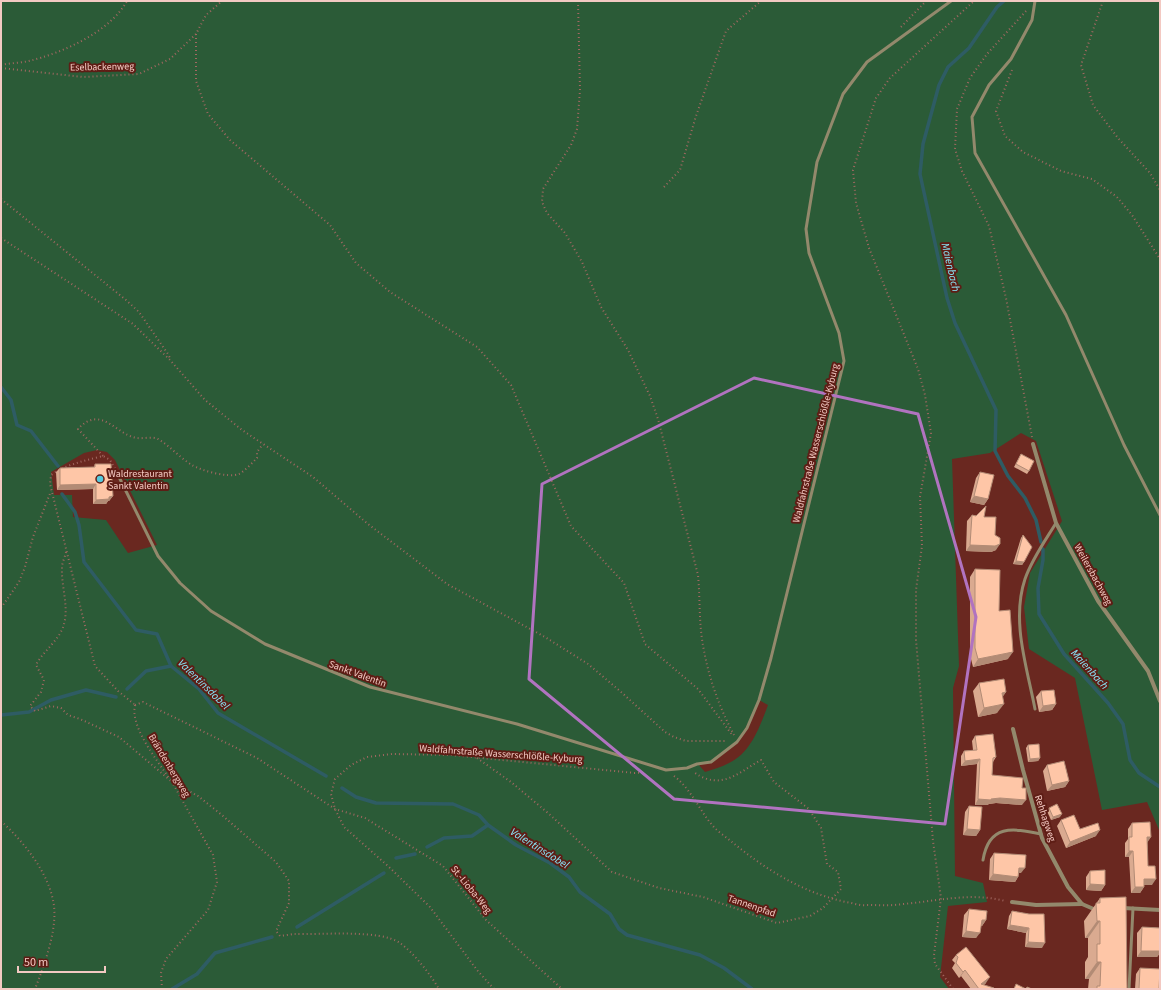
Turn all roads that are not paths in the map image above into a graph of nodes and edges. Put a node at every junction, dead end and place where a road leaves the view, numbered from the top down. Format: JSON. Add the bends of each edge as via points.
{"nodes":[{"id":1,"x":951,"y":1,"type":"edge"},
{"id":2,"x":1035,"y":1,"type":"edge"},
{"id":3,"x":1033,"y":444,"type":"road end"},
{"id":4,"x":120,"y":479,"type":"road end"},
{"id":5,"x":1160,"y":515,"type":"edge"},
{"id":6,"x":1056,"y":523,"type":"junction"},
{"id":7,"x":1160,"y":701,"type":"edge"},
{"id":8,"x":1035,"y":709,"type":"dead end"},
{"id":9,"x":1013,"y":729,"type":"dead end"},
{"id":10,"x":666,"y":770,"type":"joint"},
{"id":11,"x":1041,"y":834,"type":"junction"},
{"id":12,"x":983,"y":860,"type":"dead end"},
{"id":13,"x":1012,"y":902,"type":"road end"},
{"id":14,"x":1082,"y":904,"type":"junction"},
{"id":15,"x":1118,"y":908,"type":"edge"},
{"id":16,"x":1133,"y":908,"type":"junction"},
{"id":17,"x":1103,"y":909,"type":"edge"},
{"id":18,"x":1160,"y":910,"type":"edge"},
{"id":19,"x":1129,"y":989,"type":"edge"}],
"edges":[{"from":1,"to":10,"type":"lane","name":"Waldfahrstraße Wasserschlößle-Kyburg","via":[[867,62],[843,94],[817,162],[806,229],[809,253],[839,333],[844,361],[771,658],[759,700],[747,728],[737,742],[711,762]]},
{"from":2,"to":5,"type":"lane","via":[[1032,20],[1015,52],[989,85],[972,117],[974,153],[1066,315],[1124,445]]},
{"from":3,"to":6,"type":"street","name":"Weilersbachweg"},
{"from":4,"to":10,"type":"lane","name":"Sankt Valentin","via":[[158,556],[180,583],[211,611],[265,644],[370,688],[517,724]]},
{"from":6,"to":7,"type":"street","name":"Weilersbachweg","via":[[1098,601],[1148,671]]},
{"from":6,"to":8,"type":"lane","via":[[1025,578],[1019,606],[1024,656]]},
{"from":9,"to":11,"type":"street","name":"Rehhagweg"},
{"from":11,"to":12,"type":"lane","via":[[1007,829],[985,845]]},
{"from":11,"to":14,"type":"street","name":"Rehhagweg","via":[[1068,887]]},
{"from":13,"to":14,"type":"street","via":[[1036,905]]},
{"from":14,"to":17,"type":"street","via":[[1096,910]]},
{"from":15,"to":16,"type":"street"},
{"from":16,"to":18,"type":"street"},
{"from":16,"to":19,"type":"lane"}]}
